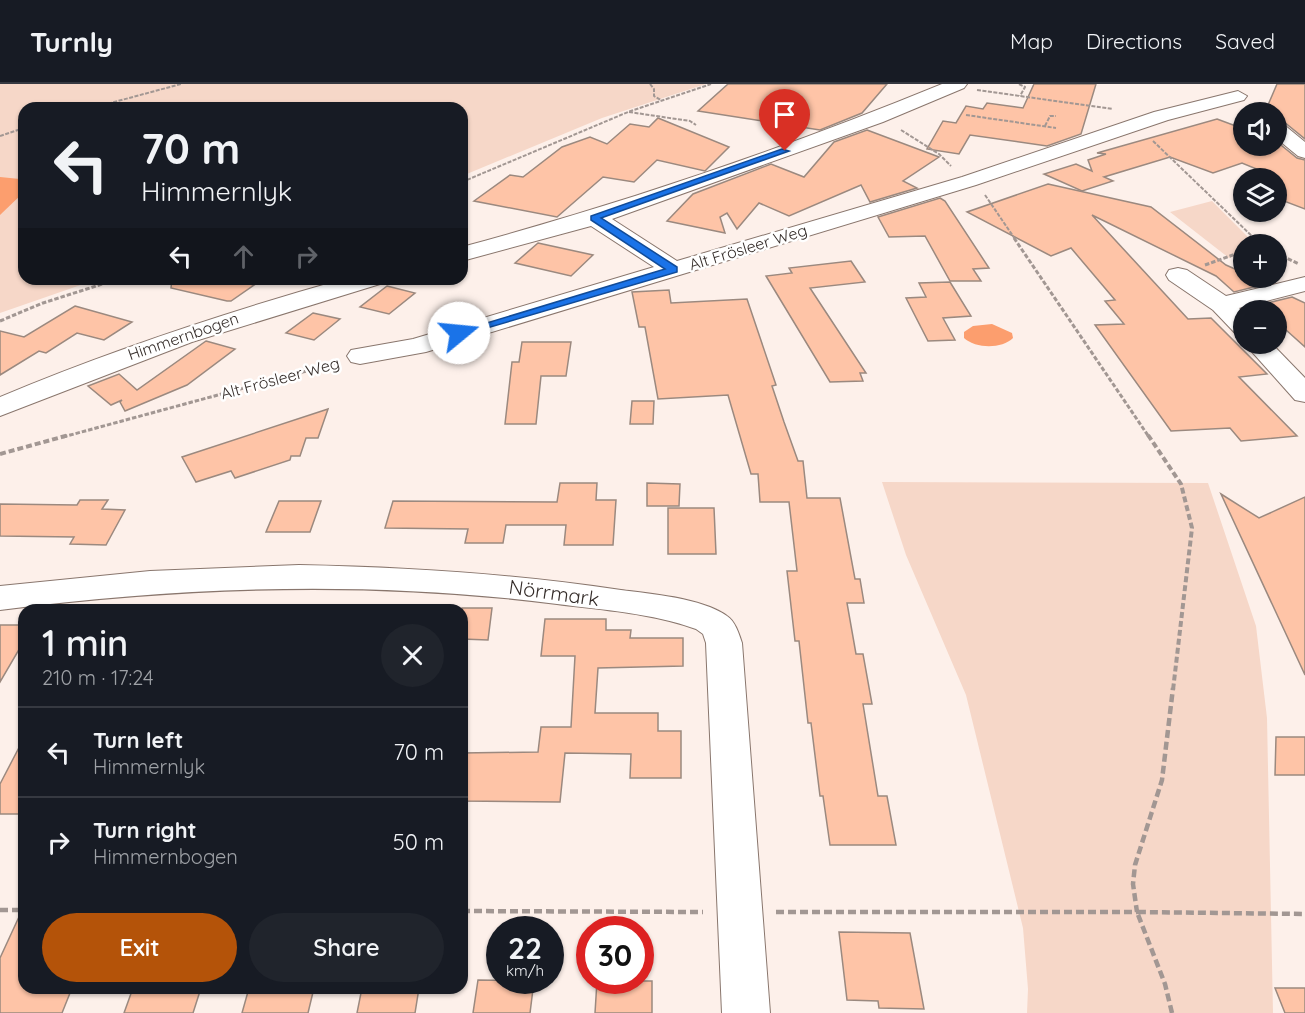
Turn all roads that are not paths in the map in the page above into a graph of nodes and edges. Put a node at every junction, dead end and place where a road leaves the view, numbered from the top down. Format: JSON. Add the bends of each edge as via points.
{"nodes":[{"id":1,"x":948,"y":85,"type":"edge"},
{"id":2,"x":1243,"y":96,"type":"edge"},
{"id":3,"x":1287,"y":137,"type":"edge"},
{"id":4,"x":1305,"y":152,"type":"edge"},
{"id":5,"x":594,"y":218,"type":"junction"},
{"id":6,"x":468,"y":252,"type":"edge"},
{"id":7,"x":673,"y":269,"type":"junction"},
{"id":8,"x":1178,"y":275,"type":"road end"},
{"id":9,"x":1305,"y":284,"type":"edge"},
{"id":10,"x":349,"y":285,"type":"edge"},
{"id":11,"x":1222,"y":305,"type":"junction"},
{"id":12,"x":1233,"y":316,"type":"edge"},
{"id":13,"x":1267,"y":354,"type":"edge"},
{"id":14,"x":360,"y":356,"type":"road end"},
{"id":15,"x":1305,"y":394,"type":"edge"},
{"id":16,"x":0,"y":407,"type":"edge"},
{"id":17,"x":0,"y":598,"type":"edge"},
{"id":18,"x":746,"y":1013,"type":"edge"}],
"edges":[{"from":1,"to":5,"type":"street","via":[[876,118]]},
{"from":2,"to":7,"type":"street","name":"Alt Frösleer Weg","via":[[1161,116],[969,181]]},
{"from":3,"to":4,"type":"street"},
{"from":5,"to":6,"type":"street"},
{"from":5,"to":7,"type":"street"},
{"from":7,"to":14,"type":"street","name":"Alt Frösleer Weg","via":[[417,346]]},
{"from":8,"to":11,"type":"street"},
{"from":9,"to":11,"type":"street"},
{"from":10,"to":16,"type":"street","name":"Himmernbogen","via":[[182,336],[68,377]]},
{"from":11,"to":12,"type":"street"},
{"from":13,"to":15,"type":"street"},
{"from":17,"to":18,"type":"street","name":"Nörrmark","via":[[193,578],[411,578],[520,587],[697,616],[717,627],[724,643]]}]}
